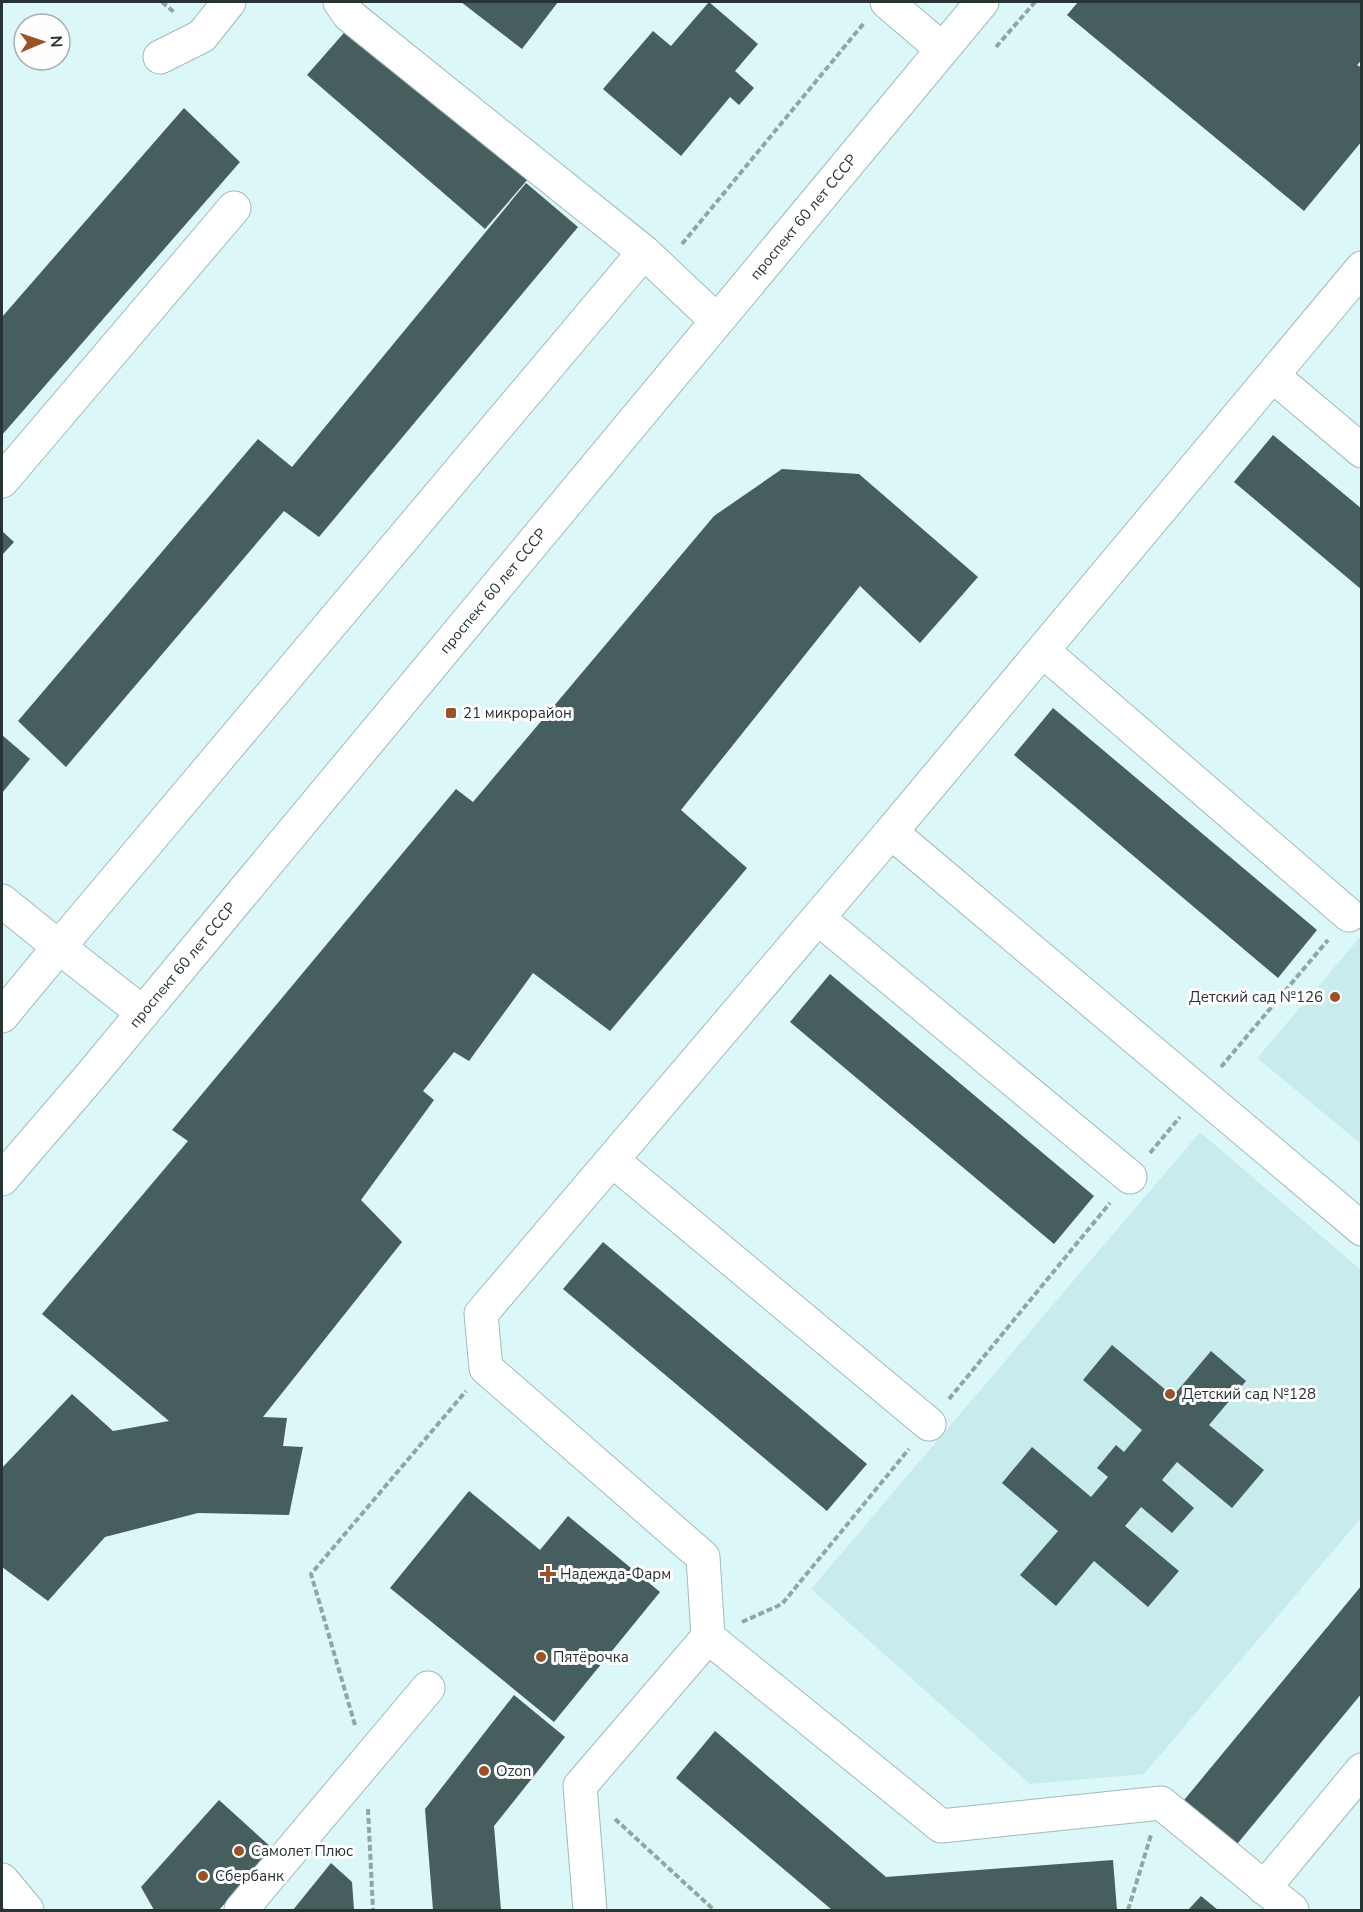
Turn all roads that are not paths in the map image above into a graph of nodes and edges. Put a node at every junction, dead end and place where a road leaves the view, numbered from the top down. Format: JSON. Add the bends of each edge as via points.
{"nodes":[{"id":1,"x":229,"y":2,"type":"edge"},
{"id":2,"x":340,"y":2,"type":"edge"},
{"id":3,"x":887,"y":2,"type":"edge"},
{"id":4,"x":982,"y":2,"type":"edge"},
{"id":5,"x":942,"y":49,"type":"junction"},
{"id":6,"x":160,"y":57,"type":"dead end"},
{"id":7,"x":234,"y":208,"type":"dead end"},
{"id":8,"x":644,"y":252,"type":"junction"},
{"id":9,"x":1362,"y":268,"type":"edge"},
{"id":10,"x":717,"y":321,"type":"junction"},
{"id":11,"x":1273,"y":376,"type":"junction"},
{"id":12,"x":1362,"y":452,"type":"edge"},
{"id":13,"x":2,"y":481,"type":"edge"},
{"id":14,"x":1042,"y":651,"type":"junction"},
{"id":15,"x":891,"y":832,"type":"junction"},
{"id":16,"x":2,"y":901,"type":"edge"},
{"id":17,"x":1349,"y":915,"type":"road end"},
{"id":18,"x":818,"y":918,"type":"junction"},
{"id":19,"x":59,"y":947,"type":"junction"},
{"id":20,"x":143,"y":1013,"type":"junction"},
{"id":21,"x":2,"y":1016,"type":"edge"},
{"id":22,"x":612,"y":1160,"type":"junction"},
{"id":23,"x":1130,"y":1177,"type":"road end"},
{"id":24,"x":2,"y":1179,"type":"edge"},
{"id":25,"x":1362,"y":1228,"type":"edge"},
{"id":26,"x":929,"y":1424,"type":"road end"},
{"id":27,"x":708,"y":1637,"type":"junction"},
{"id":28,"x":428,"y":1688,"type":"dead end"},
{"id":29,"x":1362,"y":1770,"type":"edge"},
{"id":30,"x":2,"y":1880,"type":"edge"},
{"id":31,"x":1264,"y":1888,"type":"junction"},
{"id":32,"x":27,"y":1911,"type":"edge"},
{"id":33,"x":241,"y":1911,"type":"edge"},
{"id":34,"x":590,"y":1911,"type":"edge"},
{"id":35,"x":1292,"y":1911,"type":"edge"}],
"edges":[{"from":1,"to":6,"type":"main road","via":[[202,36]]},
{"from":2,"to":8,"type":"main road","via":[[349,15]]},
{"from":3,"to":5,"type":"main road"},
{"from":4,"to":5,"type":"main road","name":"проспект 60 лет СССР"},
{"from":5,"to":10,"type":"main road","name":"проспект 60 лет СССР"},
{"from":7,"to":13,"type":"main road"},
{"from":8,"to":10,"type":"main road"},
{"from":8,"to":19,"type":"main road"},
{"from":9,"to":11,"type":"main road"},
{"from":10,"to":20,"type":"main road","name":"проспект 60 лет СССР"},
{"from":11,"to":12,"type":"main road"},
{"from":11,"to":14,"type":"main road"},
{"from":14,"to":15,"type":"main road"},
{"from":14,"to":17,"type":"main road"},
{"from":15,"to":18,"type":"main road"},
{"from":15,"to":25,"type":"main road"},
{"from":16,"to":19,"type":"main road"},
{"from":18,"to":22,"type":"main road"},
{"from":18,"to":23,"type":"main road"},
{"from":19,"to":20,"type":"main road"},
{"from":19,"to":21,"type":"main road"},
{"from":20,"to":24,"type":"main road","name":"проспект 60 лет СССР"},
{"from":22,"to":26,"type":"main road"},
{"from":22,"to":27,"type":"main road","via":[[481,1314],[486,1368],[703,1557]]},
{"from":27,"to":31,"type":"main road","via":[[941,1827],[1161,1803]]},
{"from":27,"to":34,"type":"main road","via":[[580,1786]]},
{"from":28,"to":33,"type":"main road"},
{"from":29,"to":31,"type":"main road"},
{"from":30,"to":32,"type":"main road"},
{"from":31,"to":35,"type":"main road"}]}
